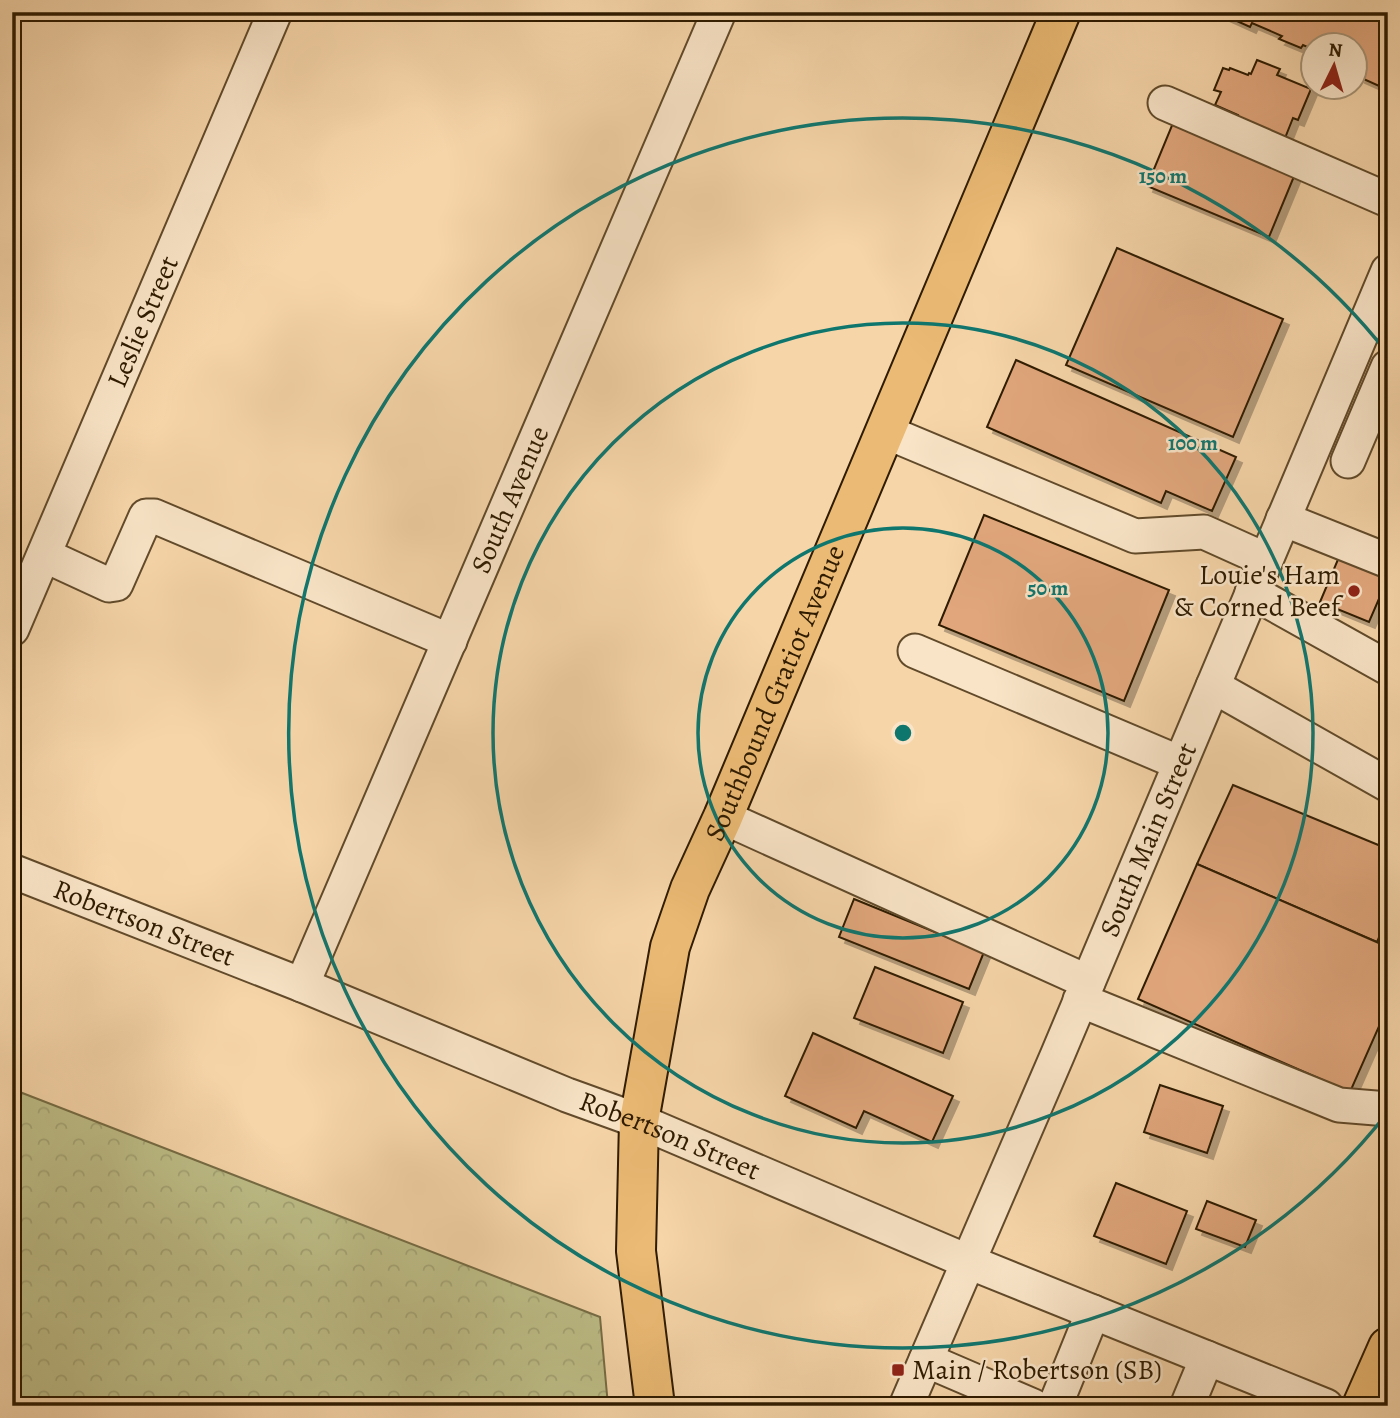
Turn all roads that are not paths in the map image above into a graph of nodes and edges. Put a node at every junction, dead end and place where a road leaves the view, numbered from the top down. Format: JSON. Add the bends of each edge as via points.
{"nodes":[{"id":1,"x":275,"y":12,"type":"edge"},
{"id":2,"x":719,"y":12,"type":"edge"},
{"id":3,"x":1061,"y":12,"type":"edge"},
{"id":4,"x":1165,"y":103,"type":"dead end"},
{"id":5,"x":1388,"y":200,"type":"edge"},
{"id":6,"x":1388,"y":271,"type":"edge"},
{"id":7,"x":1388,"y":367,"type":"edge"},
{"id":8,"x":884,"y":431,"type":"junction"},
{"id":9,"x":1314,"y":446,"type":"junction"},
{"id":10,"x":1283,"y":519,"type":"junction"},
{"id":11,"x":44,"y":555,"type":"junction"},
{"id":12,"x":1266,"y":560,"type":"junction"},
{"id":13,"x":1388,"y":561,"type":"edge"},
{"id":14,"x":1252,"y":593,"type":"junction"},
{"id":15,"x":12,"y":629,"type":"edge"},
{"id":16,"x":450,"y":641,"type":"junction"},
{"id":17,"x":915,"y":651,"type":"dead end"},
{"id":18,"x":1388,"y":667,"type":"edge"},
{"id":19,"x":1213,"y":686,"type":"junction"},
{"id":20,"x":1180,"y":763,"type":"junction"},
{"id":21,"x":1388,"y":785,"type":"edge"},
{"id":22,"x":723,"y":817,"type":"junction"},
{"id":23,"x":12,"y":871,"type":"edge"},
{"id":24,"x":302,"y":985,"type":"junction"},
{"id":25,"x":1084,"y":991,"type":"junction"},
{"id":26,"x":1388,"y":1110,"type":"edge"},
{"id":27,"x":639,"y":1121,"type":"junction"},
{"id":28,"x":969,"y":1262,"type":"junction"},
{"id":29,"x":1093,"y":1312,"type":"junction"},
{"id":30,"x":1388,"y":1347,"type":"edge"},
{"id":31,"x":1207,"y":1358,"type":"junction"},
{"id":32,"x":926,"y":1360,"type":"junction"},
{"id":33,"x":655,"y":1406,"type":"edge"},
{"id":34,"x":906,"y":1406,"type":"edge"},
{"id":35,"x":1033,"y":1406,"type":"edge"},
{"id":36,"x":1055,"y":1406,"type":"edge"},
{"id":37,"x":1187,"y":1406,"type":"edge"},
{"id":38,"x":1326,"y":1406,"type":"edge"},
{"id":39,"x":1363,"y":1406,"type":"edge"}],
"edges":[{"from":1,"to":11,"type":"street","name":"Leslie Street"},
{"from":2,"to":16,"type":"street","name":"South Avenue"},
{"from":3,"to":8,"type":"main road","name":"Southbound Gratiot Avenue"},
{"from":4,"to":5,"type":"street"},
{"from":6,"to":9,"type":"street","name":"South Main Street"},
{"from":7,"to":9,"type":"street","via":[[1358,465]]},
{"from":8,"to":12,"type":"street","via":[[1135,536],[1204,532]]},
{"from":8,"to":22,"type":"main road","name":"Southbound Gratiot Avenue"},
{"from":9,"to":10,"type":"street","name":"South Main Street"},
{"from":10,"to":12,"type":"street","name":"South Main Street"},
{"from":10,"to":13,"type":"street"},
{"from":11,"to":15,"type":"street","name":"Leslie Street"},
{"from":11,"to":16,"type":"street","via":[[109,585],[116,584],[146,516],[154,516]]},
{"from":12,"to":14,"type":"street","name":"South Main Street"},
{"from":14,"to":18,"type":"street"},
{"from":14,"to":19,"type":"street","name":"South Main Street"},
{"from":16,"to":24,"type":"street","name":"South Avenue"},
{"from":17,"to":20,"type":"street"},
{"from":19,"to":20,"type":"street","name":"South Main Street"},
{"from":19,"to":21,"type":"street"},
{"from":20,"to":25,"type":"street","name":"South Main Street"},
{"from":22,"to":25,"type":"street"},
{"from":22,"to":27,"type":"main road","name":"Southbound Gratiot Avenue","via":[[670,947]]},
{"from":23,"to":24,"type":"street","name":"Robertson Street"},
{"from":24,"to":27,"type":"street","name":"Robertson Street"},
{"from":25,"to":26,"type":"street","via":[[1339,1105]]},
{"from":25,"to":28,"type":"street","name":"South Main Street"},
{"from":27,"to":28,"type":"street","name":"Robertson Street"},
{"from":27,"to":33,"type":"main road","name":"Southbound Gratiot Avenue","via":[[636,1251]]},
{"from":28,"to":29,"type":"street","name":"Robertson Street"},
{"from":28,"to":32,"type":"street","name":"South Main Street"},
{"from":29,"to":31,"type":"street","name":"Robertson Street"},
{"from":29,"to":36,"type":"street"},
{"from":30,"to":39,"type":"main road"},
{"from":31,"to":37,"type":"street"},
{"from":31,"to":38,"type":"street","name":"Robertson Street"},
{"from":32,"to":34,"type":"street","name":"South Main Street"},
{"from":32,"to":35,"type":"street"}]}
